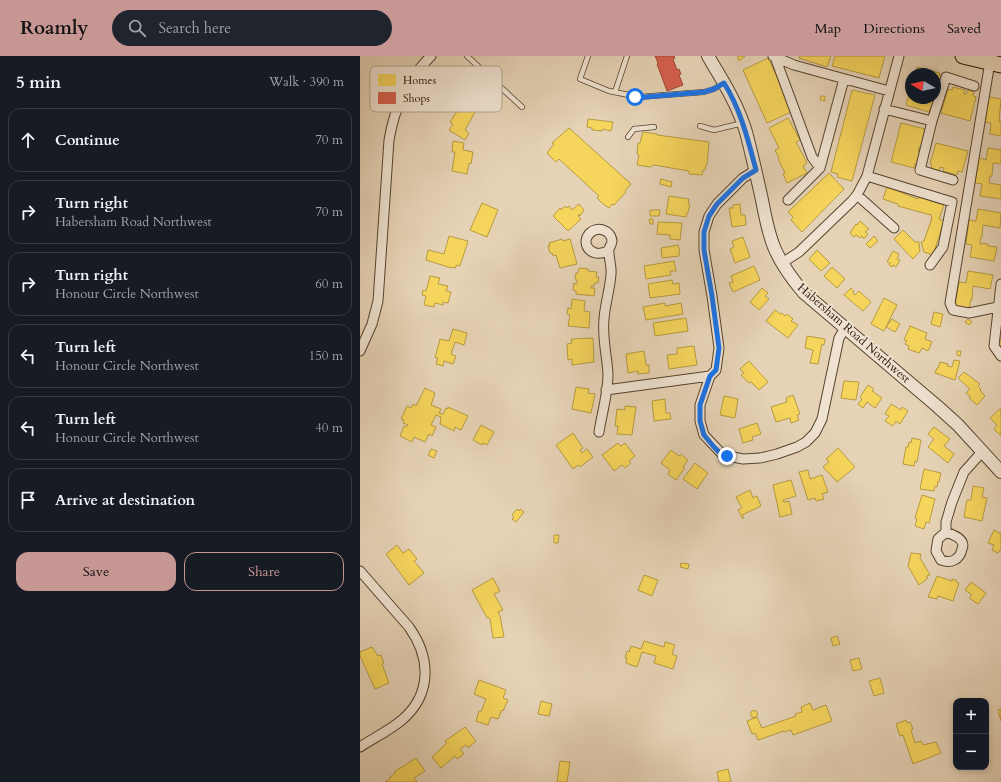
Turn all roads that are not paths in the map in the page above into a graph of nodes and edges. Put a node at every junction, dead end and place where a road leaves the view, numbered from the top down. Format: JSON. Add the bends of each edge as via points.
{"nodes":[{"id":1,"x":430,"y":56,"type":"edge"},
{"id":2,"x":467,"y":56,"type":"edge"},
{"id":3,"x":588,"y":56,"type":"edge"},
{"id":4,"x":627,"y":56,"type":"edge"},
{"id":5,"x":708,"y":56,"type":"edge"},
{"id":6,"x":774,"y":56,"type":"edge"},
{"id":7,"x":899,"y":56,"type":"edge"},
{"id":8,"x":963,"y":56,"type":"edge"},
{"id":9,"x":996,"y":64,"type":"edge"},
{"id":10,"x":422,"y":66,"type":"edge"},
{"id":11,"x":478,"y":66,"type":"edge"},
{"id":12,"x":844,"y":79,"type":"junction"},
{"id":13,"x":724,"y":83,"type":"junction"},
{"id":14,"x":974,"y":86,"type":"dead end"},
{"id":15,"x":502,"y":88,"type":"edge"},
{"id":16,"x":889,"y":91,"type":"junction"},
{"id":17,"x":615,"y":92,"type":"junction"},
{"id":18,"x":522,"y":107,"type":"dead end"},
{"id":19,"x":884,"y":110,"type":"junction"},
{"id":20,"x":395,"y":112,"type":"edge"},
{"id":21,"x":932,"y":121,"type":"junction"},
{"id":22,"x":743,"y":123,"type":"junction"},
{"id":23,"x":700,"y":126,"type":"dead end"},
{"id":24,"x":654,"y":127,"type":"dead end"},
{"id":25,"x":628,"y":137,"type":"dead end"},
{"id":26,"x":820,"y":168,"type":"junction"},
{"id":27,"x":756,"y":170,"type":"junction"},
{"id":28,"x":867,"y":176,"type":"junction"},
{"id":29,"x":953,"y":180,"type":"dead end"},
{"id":30,"x":857,"y":195,"type":"junction"},
{"id":31,"x":788,"y":200,"type":"dead end"},
{"id":32,"x":894,"y":228,"type":"dead end"},
{"id":33,"x":609,"y":250,"type":"dead end"},
{"id":34,"x":782,"y":263,"type":"junction"},
{"id":35,"x":930,"y":265,"type":"dead end"},
{"id":36,"x":1001,"y":284,"type":"edge"},
{"id":37,"x":998,"y":307,"type":"junction"},
{"id":38,"x":845,"y":328,"type":"junction"},
{"id":39,"x":360,"y":351,"type":"edge"},
{"id":40,"x":1001,"y":356,"type":"edge"},
{"id":41,"x":710,"y":376,"type":"junction"},
{"id":42,"x":606,"y":390,"type":"junction"},
{"id":43,"x":599,"y":432,"type":"dead end"},
{"id":44,"x":982,"y":452,"type":"junction"},
{"id":45,"x":1001,"y":472,"type":"edge"},
{"id":46,"x":946,"y":532,"type":"dead end"},
{"id":47,"x":360,"y":571,"type":"edge"},
{"id":48,"x":360,"y":747,"type":"edge"}],
"edges":[{"from":1,"to":10,"type":"street"},
{"from":2,"to":11,"type":"lane"},
{"from":3,"to":17,"type":"lane","via":[[580,79]]},
{"from":4,"to":17,"type":"lane"},
{"from":5,"to":13,"type":"street","name":"Habersham Road Northwest"},
{"from":6,"to":12,"type":"street","via":[[794,65]]},
{"from":6,"to":26,"type":"street","via":[[812,157]]},
{"from":7,"to":16,"type":"street"},
{"from":8,"to":9,"type":"main road"},
{"from":9,"to":37,"type":"street","via":[[950,303],[953,310],[969,313]]},
{"from":12,"to":16,"type":"street"},
{"from":12,"to":26,"type":"street"},
{"from":13,"to":17,"type":"lane","via":[[704,92],[645,97]]},
{"from":13,"to":22,"type":"street","name":"Habersham Road Northwest"},
{"from":14,"to":21,"type":"street","via":[[946,77]]},
{"from":15,"to":18,"type":"lane"},
{"from":16,"to":19,"type":"street"},
{"from":19,"to":21,"type":"street"},
{"from":19,"to":28,"type":"street"},
{"from":20,"to":39,"type":"street","via":[[389,140],[378,301],[372,324]]},
{"from":21,"to":29,"type":"street","via":[[920,170]]},
{"from":22,"to":23,"type":"lane","via":[[714,130]]},
{"from":22,"to":27,"type":"street","name":"Habersham Road Northwest"},
{"from":24,"to":25,"type":"lane","via":[[634,129]]},
{"from":26,"to":31,"type":"street"},
{"from":27,"to":34,"type":"street","name":"Habersham Road Northwest","via":[[768,231]]},
{"from":27,"to":41,"type":"street","via":[[743,178],[717,204],[709,216],[704,232],[704,250],[719,348],[716,370]]},
{"from":28,"to":30,"type":"street"},
{"from":28,"to":35,"type":"street","via":[[952,202],[943,247]]},
{"from":30,"to":32,"type":"street"},
{"from":30,"to":34,"type":"street","via":[[799,252]]},
{"from":33,"to":42,"type":"street","via":[[612,273],[604,320],[608,376]]},
{"from":34,"to":38,"type":"street","name":"Habersham Road Northwest","via":[[804,292]]},
{"from":36,"to":37,"type":"street"},
{"from":37,"to":40,"type":"street","via":[[994,346]]},
{"from":38,"to":41,"type":"street","via":[[839,338],[822,420],[815,433],[797,447],[760,458],[723,456],[704,435],[700,421],[700,405]]},
{"from":38,"to":44,"type":"street","name":"Habersham Road Northwest","via":[[958,425]]},
{"from":41,"to":42,"type":"street"},
{"from":42,"to":43,"type":"street"},
{"from":44,"to":45,"type":"street","name":"Habersham Road Northwest"},
{"from":44,"to":46,"type":"street","via":[[964,472],[948,515]]},
{"from":47,"to":48,"type":"street","via":[[416,638],[422,649],[425,671],[421,692],[410,712],[401,721]]}]}
